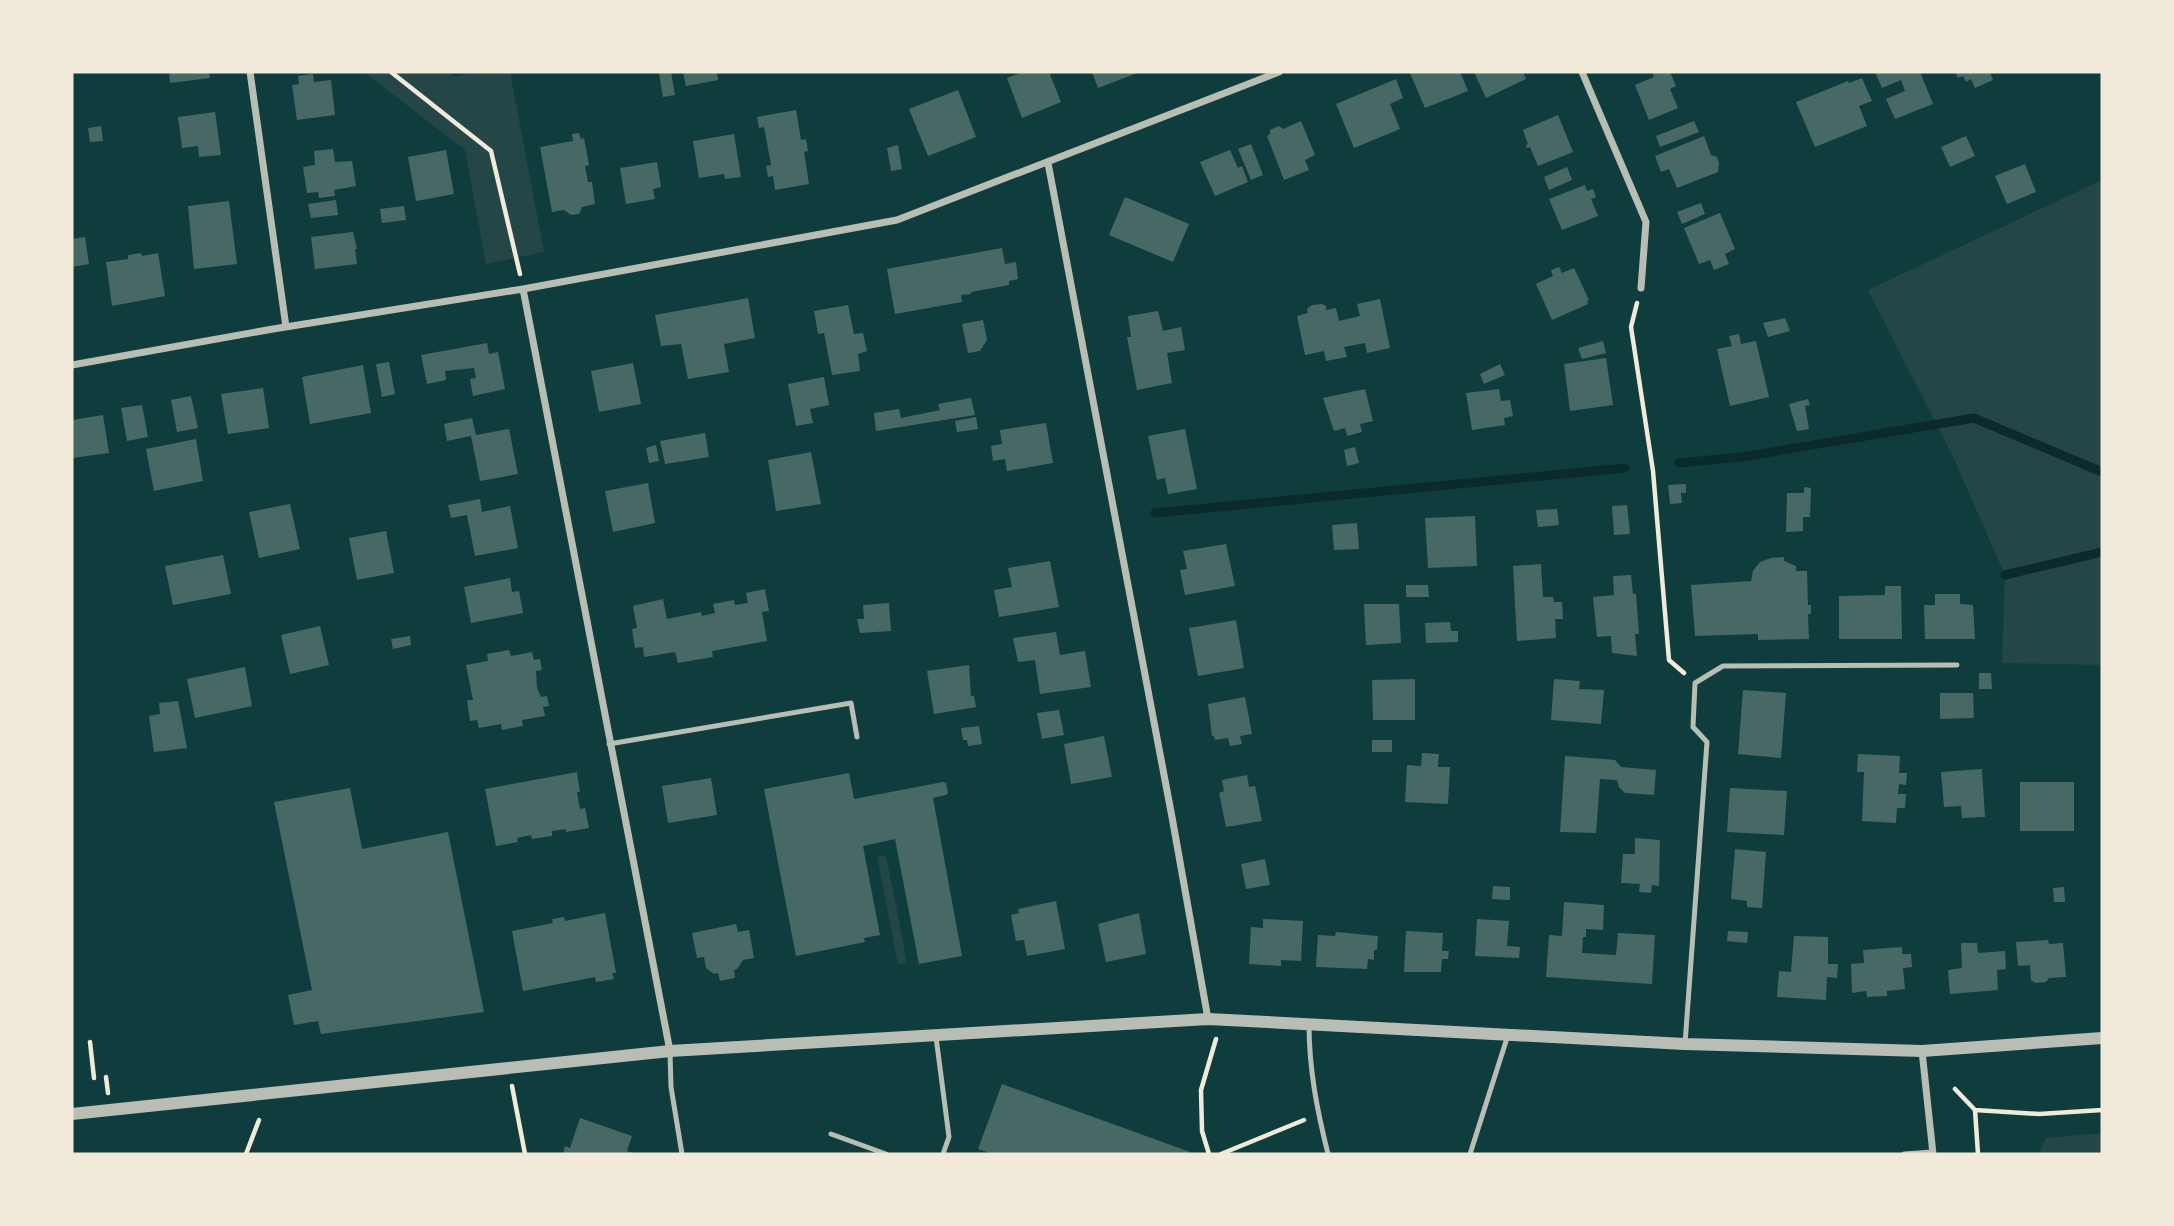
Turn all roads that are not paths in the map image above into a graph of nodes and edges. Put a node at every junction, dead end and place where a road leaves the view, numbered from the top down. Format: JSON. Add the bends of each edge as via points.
{"nodes":[{"id":1,"x":250,"y":72,"type":"edge"},
{"id":2,"x":1279,"y":72,"type":"edge"},
{"id":3,"x":1582,"y":72,"type":"edge"},
{"id":4,"x":1048,"y":163,"type":"junction"},
{"id":5,"x":1641,"y":288,"type":"road end"},
{"id":6,"x":523,"y":289,"type":"junction"},
{"id":7,"x":286,"y":327,"type":"junction"},
{"id":8,"x":72,"y":365,"type":"edge"},
{"id":9,"x":1957,"y":665,"type":"dead end"},
{"id":10,"x":858,"y":737,"type":"dead end"},
{"id":11,"x":609,"y":744,"type":"junction"},
{"id":12,"x":1208,"y":1018,"type":"junction"},
{"id":13,"x":1309,"y":1024,"type":"junction"},
{"id":14,"x":936,"y":1035,"type":"junction"},
{"id":15,"x":1508,"y":1035,"type":"junction"},
{"id":16,"x":2102,"y":1038,"type":"edge"},
{"id":17,"x":1685,"y":1044,"type":"junction"},
{"id":18,"x":670,"y":1051,"type":"junction"},
{"id":19,"x":1922,"y":1051,"type":"junction"},
{"id":20,"x":72,"y":1114,"type":"edge"},
{"id":21,"x":831,"y":1133,"type":"dead end"},
{"id":22,"x":1933,"y":1153,"type":"edge"},
{"id":23,"x":682,"y":1154,"type":"edge"},
{"id":24,"x":886,"y":1154,"type":"edge"},
{"id":25,"x":943,"y":1154,"type":"edge"},
{"id":26,"x":1328,"y":1154,"type":"edge"},
{"id":27,"x":1470,"y":1154,"type":"edge"},
{"id":28,"x":1904,"y":1154,"type":"edge"}],
"edges":[{"from":1,"to":7,"type":"street"},
{"from":2,"to":4,"type":"street"},
{"from":3,"to":5,"type":"street","via":[[1646,222]]},
{"from":4,"to":6,"type":"street","via":[[897,220]]},
{"from":4,"to":12,"type":"street"},
{"from":6,"to":7,"type":"street"},
{"from":6,"to":11,"type":"street"},
{"from":7,"to":8,"type":"street"},
{"from":9,"to":17,"type":"lane","via":[[1724,666],[1695,683],[1693,727],[1707,743]]},
{"from":10,"to":11,"type":"lane","via":[[851,703]]},
{"from":11,"to":18,"type":"street"},
{"from":12,"to":13,"type":"street"},
{"from":12,"to":14,"type":"street"},
{"from":13,"to":15,"type":"street"},
{"from":13,"to":26,"type":"lane","via":[[1309,1058]]},
{"from":14,"to":18,"type":"street"},
{"from":14,"to":25,"type":"lane","via":[[949,1137]]},
{"from":15,"to":17,"type":"street"},
{"from":15,"to":27,"type":"lane"},
{"from":16,"to":19,"type":"street"},
{"from":17,"to":19,"type":"street"},
{"from":18,"to":20,"type":"street"},
{"from":18,"to":23,"type":"lane"},
{"from":19,"to":22,"type":"street"},
{"from":21,"to":24,"type":"lane"},
{"from":22,"to":28,"type":"lane"}]}
